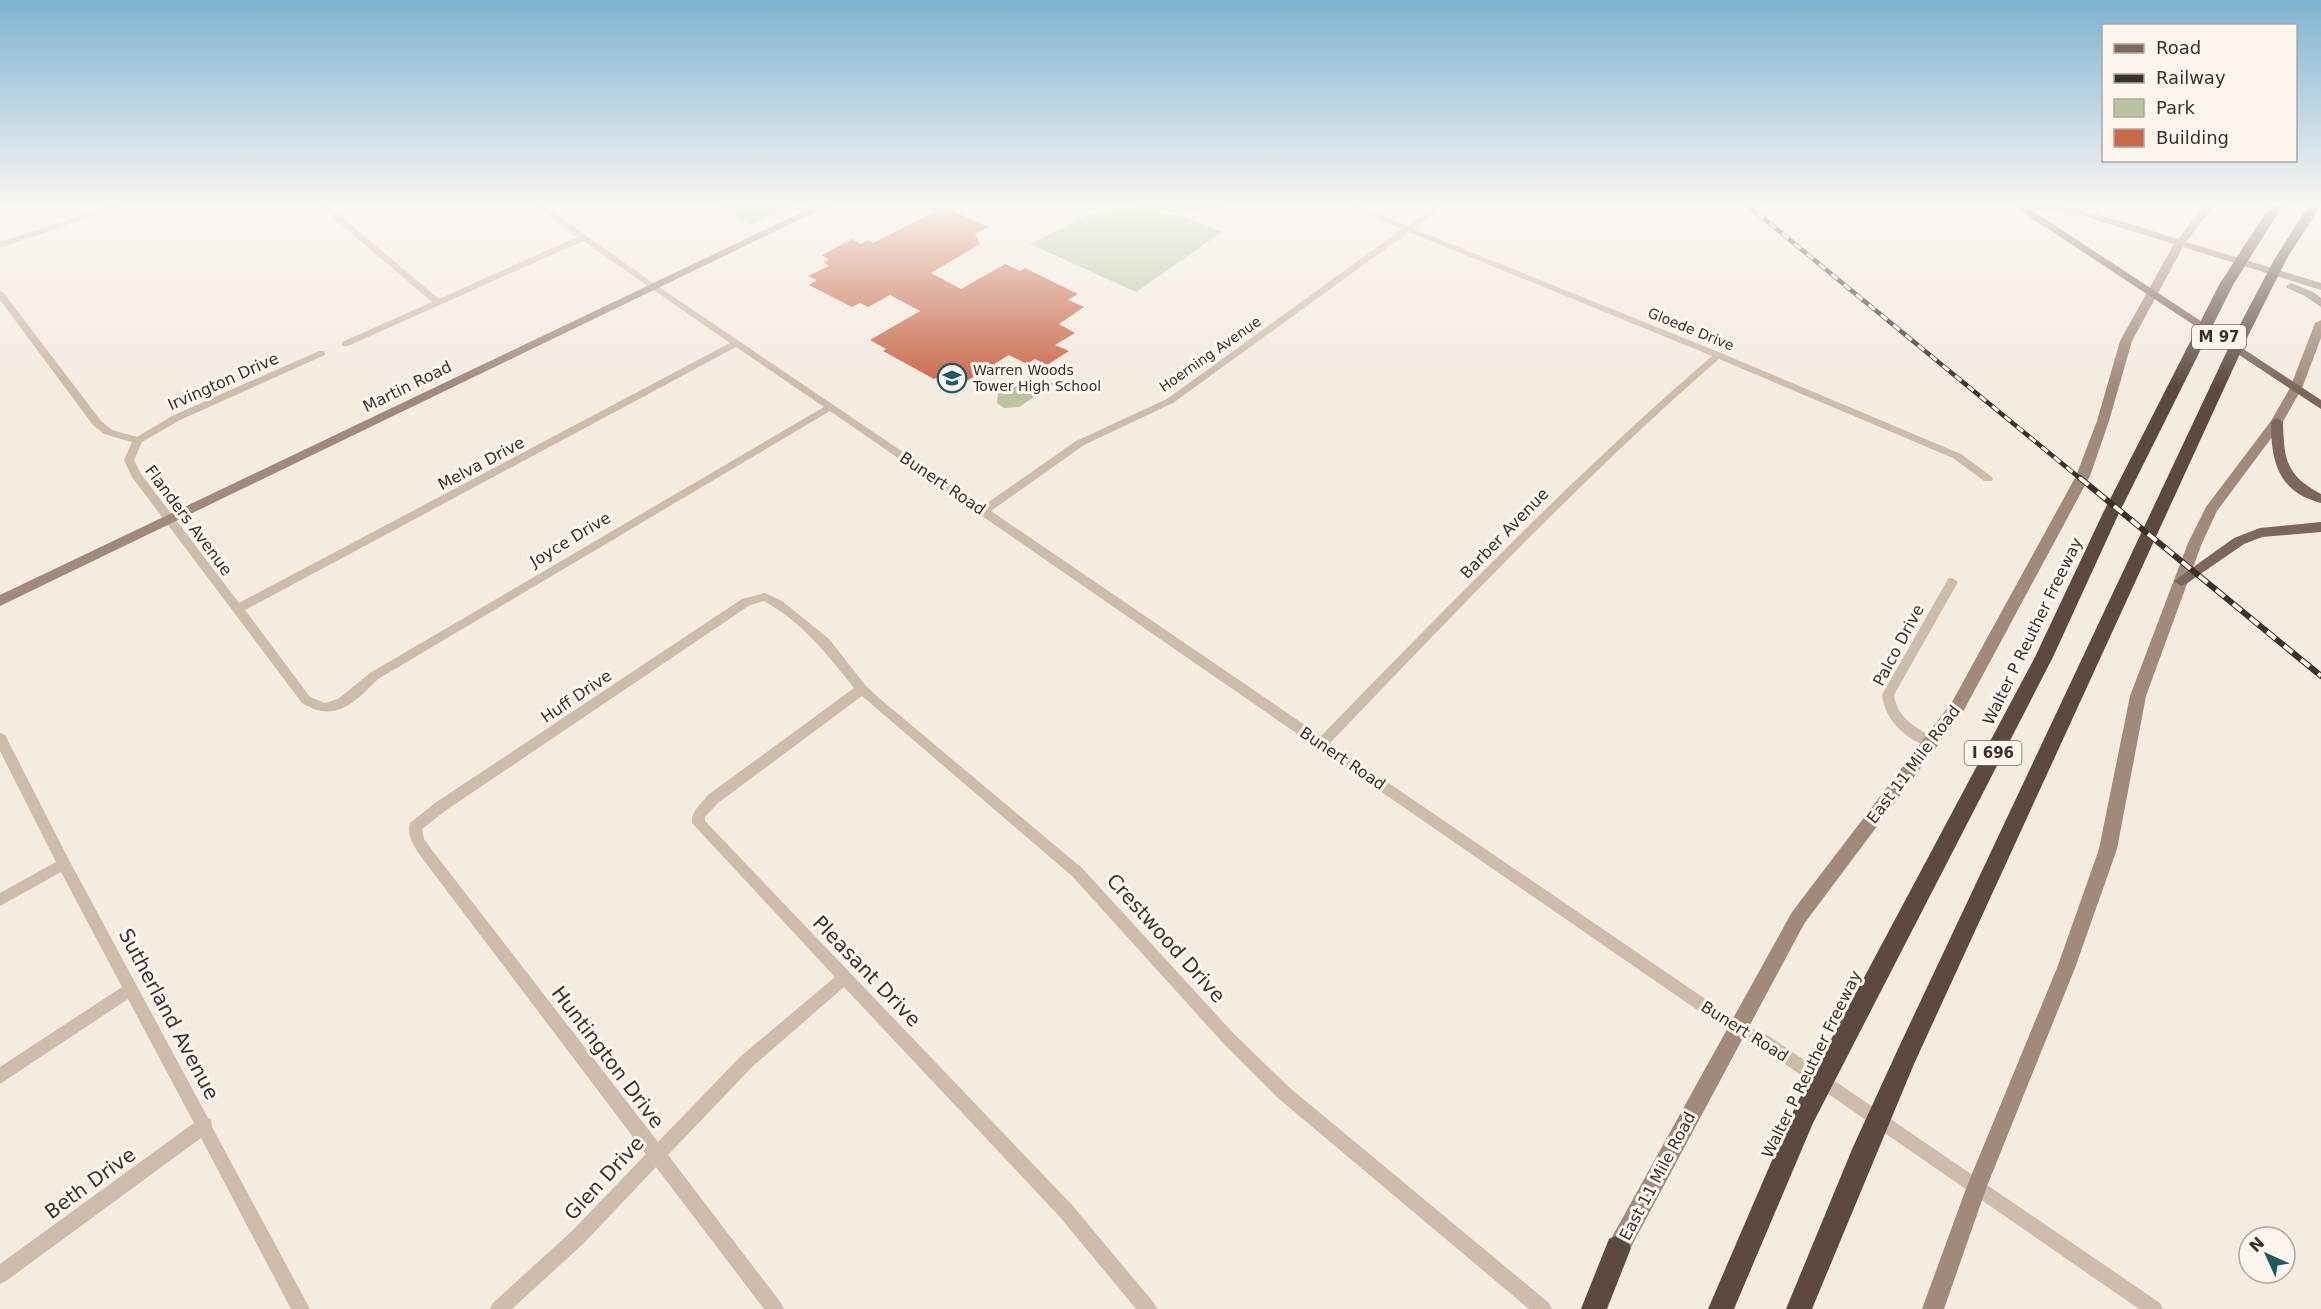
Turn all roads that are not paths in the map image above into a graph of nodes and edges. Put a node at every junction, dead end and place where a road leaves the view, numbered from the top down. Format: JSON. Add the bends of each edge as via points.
{"nodes":[{"id":1,"x":393,"y":264,"type":"edge"},
{"id":2,"x":523,"y":264,"type":"edge"},
{"id":3,"x":621,"y":264,"type":"edge"},
{"id":4,"x":701,"y":264,"type":"edge"},
{"id":5,"x":1359,"y":264,"type":"edge"},
{"id":6,"x":1497,"y":264,"type":"edge"},
{"id":7,"x":2109,"y":264,"type":"edge"},
{"id":8,"x":2168,"y":264,"type":"edge"},
{"id":9,"x":2240,"y":264,"type":"edge"},
{"id":10,"x":2252,"y":264,"type":"edge"},
{"id":11,"x":2252,"y":264,"type":"edge"},
{"id":12,"x":2278,"y":264,"type":"edge"},
{"id":13,"x":2311,"y":281,"type":"edge"},
{"id":14,"x":653,"y":287,"type":"junction"},
{"id":15,"x":2321,"y":287,"type":"edge"},
{"id":16,"x":2153,"y":293,"type":"junction"},
{"id":17,"x":0,"y":294,"type":"edge"},
{"id":18,"x":438,"y":302,"type":"junction"},
{"id":19,"x":2321,"y":304,"type":"edge"},
{"id":20,"x":2321,"y":323,"type":"edge"},
{"id":21,"x":737,"y":343,"type":"junction"},
{"id":22,"x":345,"y":344,"type":"dead end"},
{"id":23,"x":322,"y":353,"type":"dead end"},
{"id":24,"x":1718,"y":355,"type":"junction"},
{"id":25,"x":2296,"y":388,"type":"junction"},
{"id":26,"x":2321,"y":405,"type":"edge"},
{"id":27,"x":830,"y":407,"type":"junction"},
{"id":28,"x":2277,"y":422,"type":"junction"},
{"id":29,"x":138,"y":440,"type":"junction"},
{"id":30,"x":1988,"y":479,"type":"dead end"},
{"id":31,"x":2321,"y":499,"type":"edge"},
{"id":32,"x":983,"y":511,"type":"junction"},
{"id":33,"x":170,"y":519,"type":"junction"},
{"id":34,"x":2321,"y":526,"type":"edge"},
{"id":35,"x":2181,"y":581,"type":"junction"},
{"id":36,"x":1952,"y":582,"type":"dead end"},
{"id":37,"x":759,"y":597,"type":"joint"},
{"id":38,"x":0,"y":601,"type":"edge"},
{"id":39,"x":238,"y":609,"type":"junction"},
{"id":40,"x":862,"y":689,"type":"junction"},
{"id":41,"x":332,"y":707,"type":"joint"},
{"id":42,"x":0,"y":738,"type":"edge"},
{"id":43,"x":1322,"y":743,"type":"junction"},
{"id":44,"x":1930,"y":743,"type":"junction"},
{"id":45,"x":416,"y":827,"type":"joint"},
{"id":46,"x":64,"y":864,"type":"junction"},
{"id":47,"x":0,"y":900,"type":"edge"},
{"id":48,"x":844,"y":978,"type":"junction"},
{"id":49,"x":131,"y":988,"type":"junction"},
{"id":50,"x":1737,"y":1029,"type":"junction"},
{"id":51,"x":0,"y":1076,"type":"edge"},
{"id":52,"x":205,"y":1125,"type":"junction"},
{"id":53,"x":656,"y":1154,"type":"junction"},
{"id":54,"x":1977,"y":1186,"type":"junction"},
{"id":55,"x":1618,"y":1248,"type":"junction"},
{"id":56,"x":0,"y":1275,"type":"edge"},
{"id":57,"x":302,"y":1309,"type":"edge"},
{"id":58,"x":499,"y":1309,"type":"edge"},
{"id":59,"x":775,"y":1309,"type":"edge"},
{"id":60,"x":1148,"y":1309,"type":"edge"},
{"id":61,"x":1543,"y":1309,"type":"edge"},
{"id":62,"x":1581,"y":1309,"type":"edge"},
{"id":63,"x":1594,"y":1309,"type":"edge"},
{"id":64,"x":1720,"y":1309,"type":"edge"},
{"id":65,"x":1799,"y":1309,"type":"edge"},
{"id":66,"x":1933,"y":1309,"type":"edge"},
{"id":67,"x":2154,"y":1309,"type":"edge"}],
"edges":[{"from":1,"to":18,"type":"street"},
{"from":2,"to":18,"type":"street"},
{"from":3,"to":14,"type":"street","name":"Bunert Road"},
{"from":4,"to":14,"type":"main road","name":"Martin Road"},
{"from":5,"to":32,"type":"street","name":"Hoerning Avenue","via":[[1170,401],[1080,443]]},
{"from":6,"to":24,"type":"street","name":"Gloede Drive"},
{"from":7,"to":16,"type":"main road","number":"M 97"},
{"from":8,"to":16,"type":"main road","name":"East 11 Mile Road"},
{"from":9,"to":64,"type":"highway","name":"Walter P Reuther Freeway","number":"I 696","via":[[2111,513],[2044,657],[1809,1105]]},
{"from":10,"to":13,"type":"main road"},
{"from":11,"to":13,"type":"main road"},
{"from":12,"to":65,"type":"highway","number":"I 696","via":[[2246,324],[1862,1156]]},
{"from":13,"to":15,"type":"main road"},
{"from":13,"to":19,"type":"main road"},
{"from":14,"to":21,"type":"street","name":"Bunert Road"},
{"from":14,"to":33,"type":"main road","name":"Martin Road"},
{"from":16,"to":25,"type":"main road","number":"M 97"},
{"from":16,"to":44,"type":"main road","name":"East 11 Mile Road","via":[[2122,351],[2083,476],[1958,706]]},
{"from":17,"to":29,"type":"street","via":[[97,423],[108,432]]},
{"from":18,"to":22,"type":"street"},
{"from":20,"to":25,"type":"main road"},
{"from":21,"to":27,"type":"street","name":"Bunert Road"},
{"from":21,"to":39,"type":"street","name":"Melva Drive"},
{"from":23,"to":29,"type":"street","name":"Irvington Drive","via":[[176,418]]},
{"from":24,"to":30,"type":"street","name":"Gloede Drive","via":[[1957,456]]},
{"from":24,"to":43,"type":"street","name":"Barber Avenue","via":[[1595,465]]},
{"from":25,"to":26,"type":"main road","number":"M 97"},
{"from":25,"to":28,"type":"main road"},
{"from":27,"to":32,"type":"street","name":"Bunert Road"},
{"from":27,"to":41,"type":"street","name":"Joyce Drive","via":[[374,676],[351,699]]},
{"from":28,"to":31,"type":"main road","via":[[2277,458],[2282,469],[2295,484]]},
{"from":28,"to":35,"type":"main road","via":[[2211,510]]},
{"from":29,"to":33,"type":"street","name":"Flanders Avenue","via":[[130,455],[130,465]]},
{"from":32,"to":43,"type":"street","name":"Bunert Road"},
{"from":33,"to":38,"type":"main road","name":"Martin Road"},
{"from":33,"to":39,"type":"street","name":"Flanders Avenue"},
{"from":34,"to":35,"type":"main road","via":[[2260,533],[2240,541]]},
{"from":35,"to":54,"type":"main road","via":[[2138,696],[2108,849],[2066,968]]},
{"from":36,"to":44,"type":"street","name":"Palco Drive","via":[[1888,695],[1893,716]]},
{"from":37,"to":40,"type":"street","name":"Crestwood Drive","via":[[771,599],[825,642]]},
{"from":37,"to":45,"type":"street","name":"Huff Drive","via":[[440,807]]},
{"from":39,"to":41,"type":"street","name":"Flanders Avenue","via":[[306,700],[315,707]]},
{"from":40,"to":48,"type":"street","name":"Pleasant Drive","via":[[713,799],[698,816],[702,827]]},
{"from":40,"to":61,"type":"street","name":"Crestwood Drive","via":[[1077,872],[1229,1039],[1284,1093]]},
{"from":42,"to":46,"type":"street","name":"Sutherland Avenue"},
{"from":43,"to":50,"type":"street","name":"Bunert Road"},
{"from":44,"to":50,"type":"main road","name":"East 11 Mile Road","via":[[1798,918]]},
{"from":45,"to":53,"type":"street","name":"Huntington Drive","via":[[418,841],[427,854]]},
{"from":46,"to":47,"type":"street"},
{"from":46,"to":49,"type":"street","name":"Sutherland Avenue"},
{"from":48,"to":53,"type":"street","name":"Glen Drive","via":[[747,1062]]},
{"from":48,"to":60,"type":"street","name":"Pleasant Drive","via":[[1066,1211]]},
{"from":49,"to":51,"type":"street"},
{"from":49,"to":52,"type":"street","name":"Sutherland Avenue"},
{"from":50,"to":54,"type":"street","name":"Bunert Road","via":[[1764,1041]]},
{"from":50,"to":55,"type":"main road","name":"East 11 Mile Road"},
{"from":52,"to":56,"type":"street","name":"Beth Drive"},
{"from":52,"to":57,"type":"street","name":"Sutherland Avenue"},
{"from":53,"to":58,"type":"street","name":"Glen Drive","via":[[578,1237]]},
{"from":53,"to":59,"type":"street","name":"Huntington Drive"},
{"from":54,"to":66,"type":"main road"},
{"from":54,"to":67,"type":"street","name":"Bunert Road"},
{"from":55,"to":62,"type":"main road","name":"East 11 Mile Road"},
{"from":55,"to":63,"type":"highway"}]}
